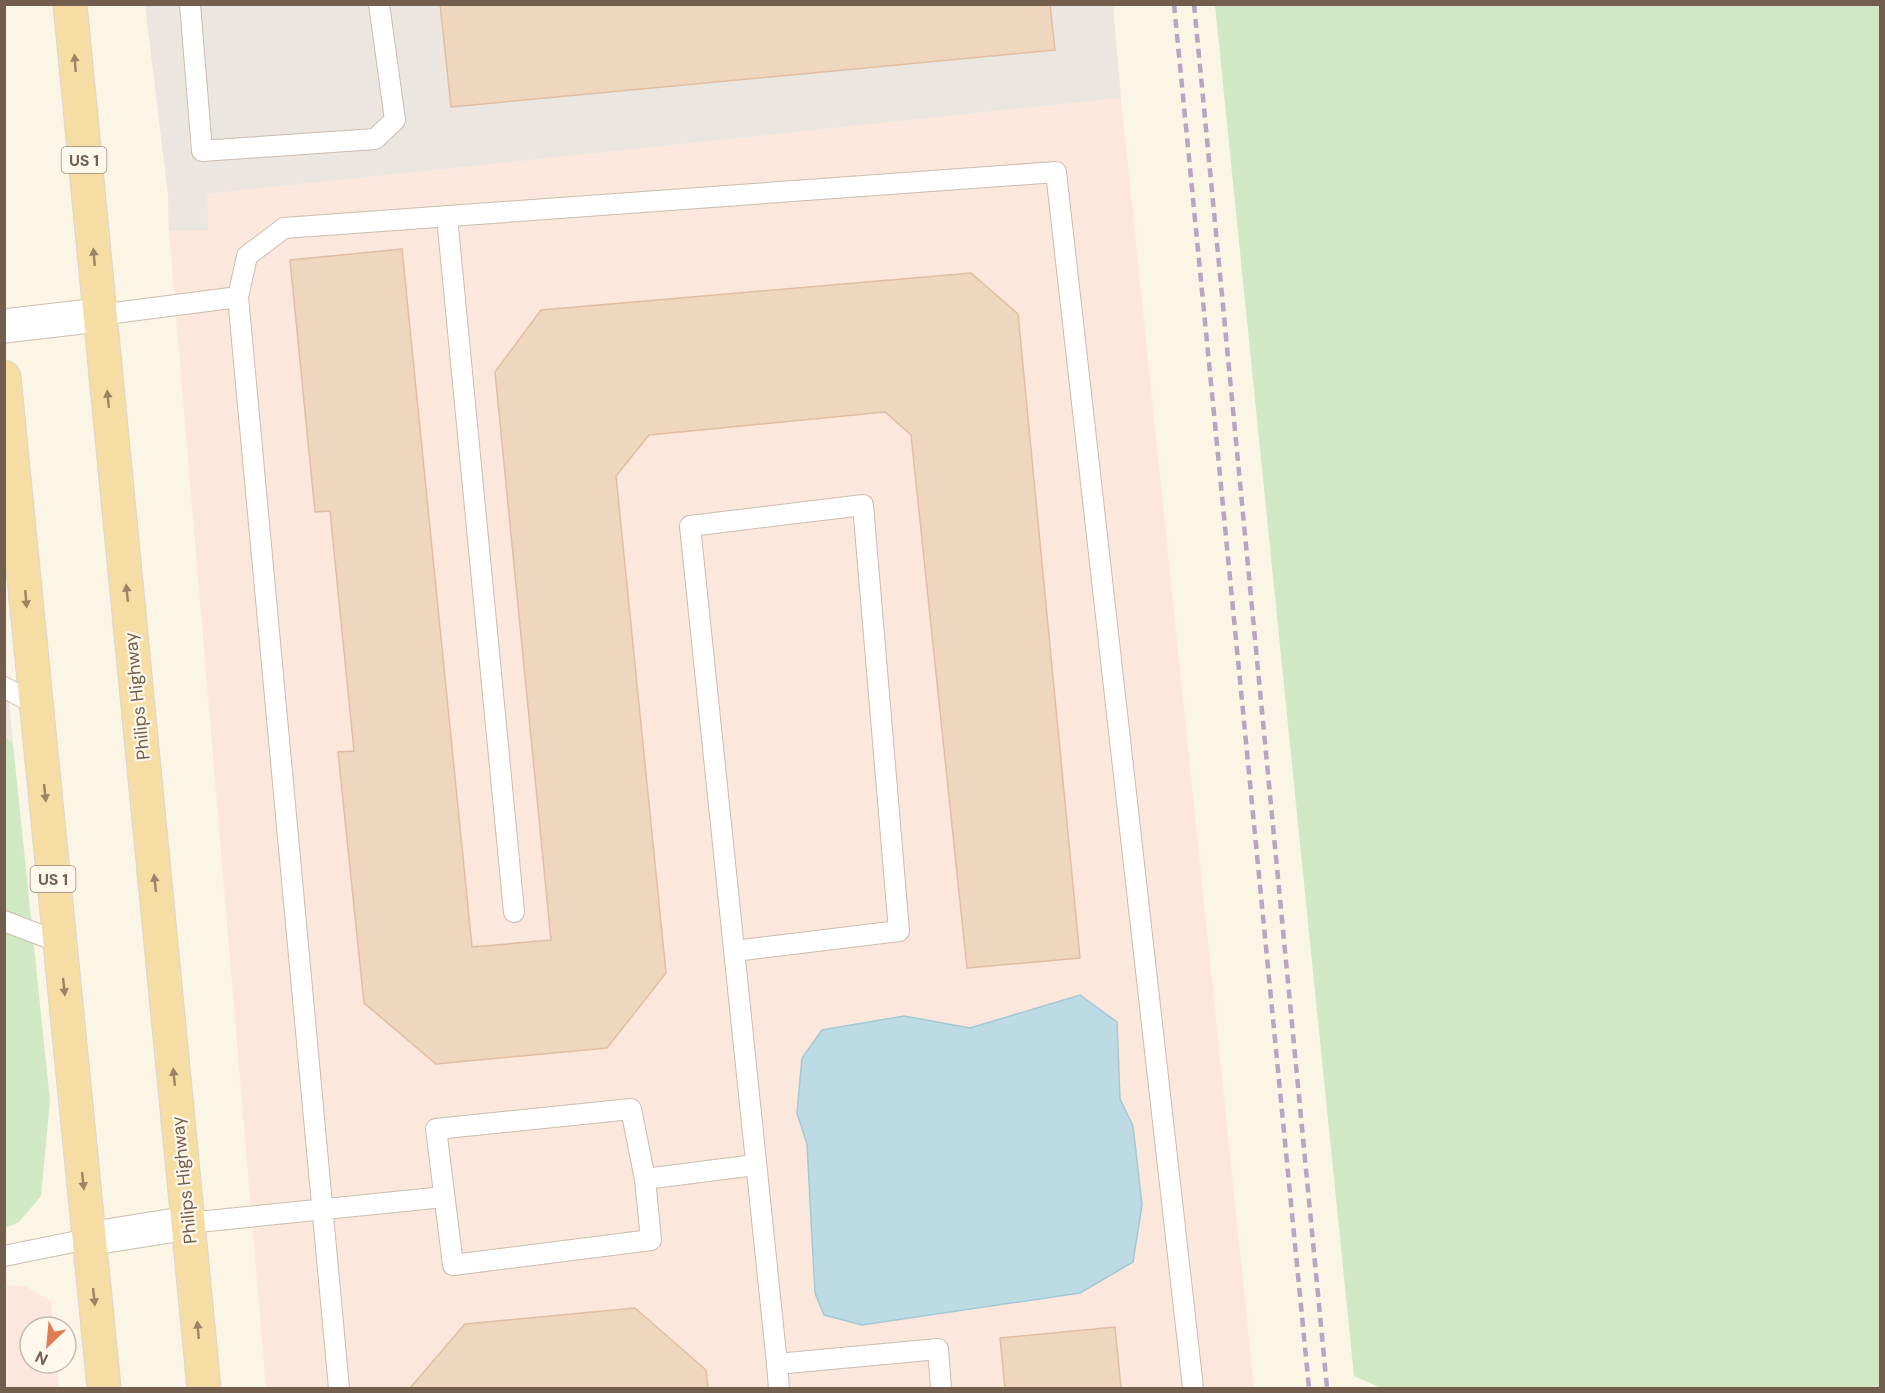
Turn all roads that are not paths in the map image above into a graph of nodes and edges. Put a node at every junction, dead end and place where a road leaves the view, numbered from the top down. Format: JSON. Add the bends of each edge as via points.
{"nodes":[{"id":1,"x":70,"y":4,"type":"edge"},
{"id":2,"x":190,"y":4,"type":"edge"},
{"id":3,"x":379,"y":4,"type":"edge"},
{"id":4,"x":447,"y":217,"type":"junction"},
{"id":5,"x":238,"y":297,"type":"junction"},
{"id":6,"x":99,"y":315,"type":"junction"},
{"id":7,"x":4,"y":326,"type":"edge"},
{"id":8,"x":4,"y":377,"type":"edge"},
{"id":9,"x":13,"y":556,"type":"edge"},
{"id":10,"x":4,"y":687,"type":"edge"},
{"id":11,"x":36,"y":705,"type":"junction"},
{"id":12,"x":514,"y":912,"type":"dead end"},
{"id":13,"x":4,"y":921,"type":"edge"},
{"id":14,"x":60,"y":942,"type":"junction"},
{"id":15,"x":734,"y":951,"type":"junction"},
{"id":16,"x":755,"y":1165,"type":"junction"},
{"id":17,"x":645,"y":1179,"type":"junction"},
{"id":18,"x":444,"y":1197,"type":"junction"},
{"id":19,"x":322,"y":1210,"type":"junction"},
{"id":20,"x":188,"y":1223,"type":"junction"},
{"id":21,"x":88,"y":1239,"type":"junction"},
{"id":22,"x":4,"y":1256,"type":"edge"},
{"id":23,"x":777,"y":1364,"type":"junction"},
{"id":24,"x":104,"y":1389,"type":"edge"},
{"id":25,"x":204,"y":1389,"type":"edge"},
{"id":26,"x":339,"y":1389,"type":"edge"},
{"id":27,"x":779,"y":1389,"type":"edge"},
{"id":28,"x":941,"y":1389,"type":"edge"},
{"id":29,"x":1193,"y":1389,"type":"edge"}],
"edges":[{"from":6,"to":1,"type":"main road","name":"Philips Highway","number":"US 1","one_way":true},
{"from":2,"to":3,"type":"lane","via":[[202,151],[375,139],[395,120]]},
{"from":4,"to":5,"type":"lane","via":[[284,228],[247,256]]},
{"from":4,"to":12,"type":"lane"},
{"from":4,"to":29,"type":"lane","via":[[1056,172]]},
{"from":5,"to":6,"type":"lane"},
{"from":5,"to":19,"type":"lane"},
{"from":6,"to":7,"type":"street"},
{"from":20,"to":6,"type":"main road","name":"Philips Highway","number":"US 1","one_way":true},
{"from":8,"to":9,"type":"main road","number":"US 1"},
{"from":9,"to":11,"type":"main road","number":"US 1","one_way":true},
{"from":10,"to":11,"type":"lane"},
{"from":11,"to":14,"type":"main road","number":"US 1","one_way":true},
{"from":13,"to":14,"type":"lane"},
{"from":14,"to":21,"type":"main road","number":"US 1","one_way":true},
{"from":15,"to":15,"type":"lane","via":[[690,526],[862,505],[899,931]]},
{"from":15,"to":16,"type":"lane"},
{"from":16,"to":17,"type":"lane"},
{"from":16,"to":23,"type":"lane"},
{"from":17,"to":18,"type":"lane","via":[[651,1240],[453,1265]]},
{"from":17,"to":18,"type":"lane","via":[[631,1109],[436,1129]]},
{"from":18,"to":19,"type":"lane"},
{"from":19,"to":20,"type":"lane"},
{"from":19,"to":26,"type":"lane"},
{"from":20,"to":21,"type":"street"},
{"from":25,"to":20,"type":"main road","name":"Philips Highway","number":"US 1","one_way":true},
{"from":21,"to":22,"type":"lane"},
{"from":21,"to":24,"type":"main road","number":"US 1","one_way":true},
{"from":23,"to":27,"type":"lane"},
{"from":23,"to":28,"type":"lane","via":[[938,1349]]}]}
